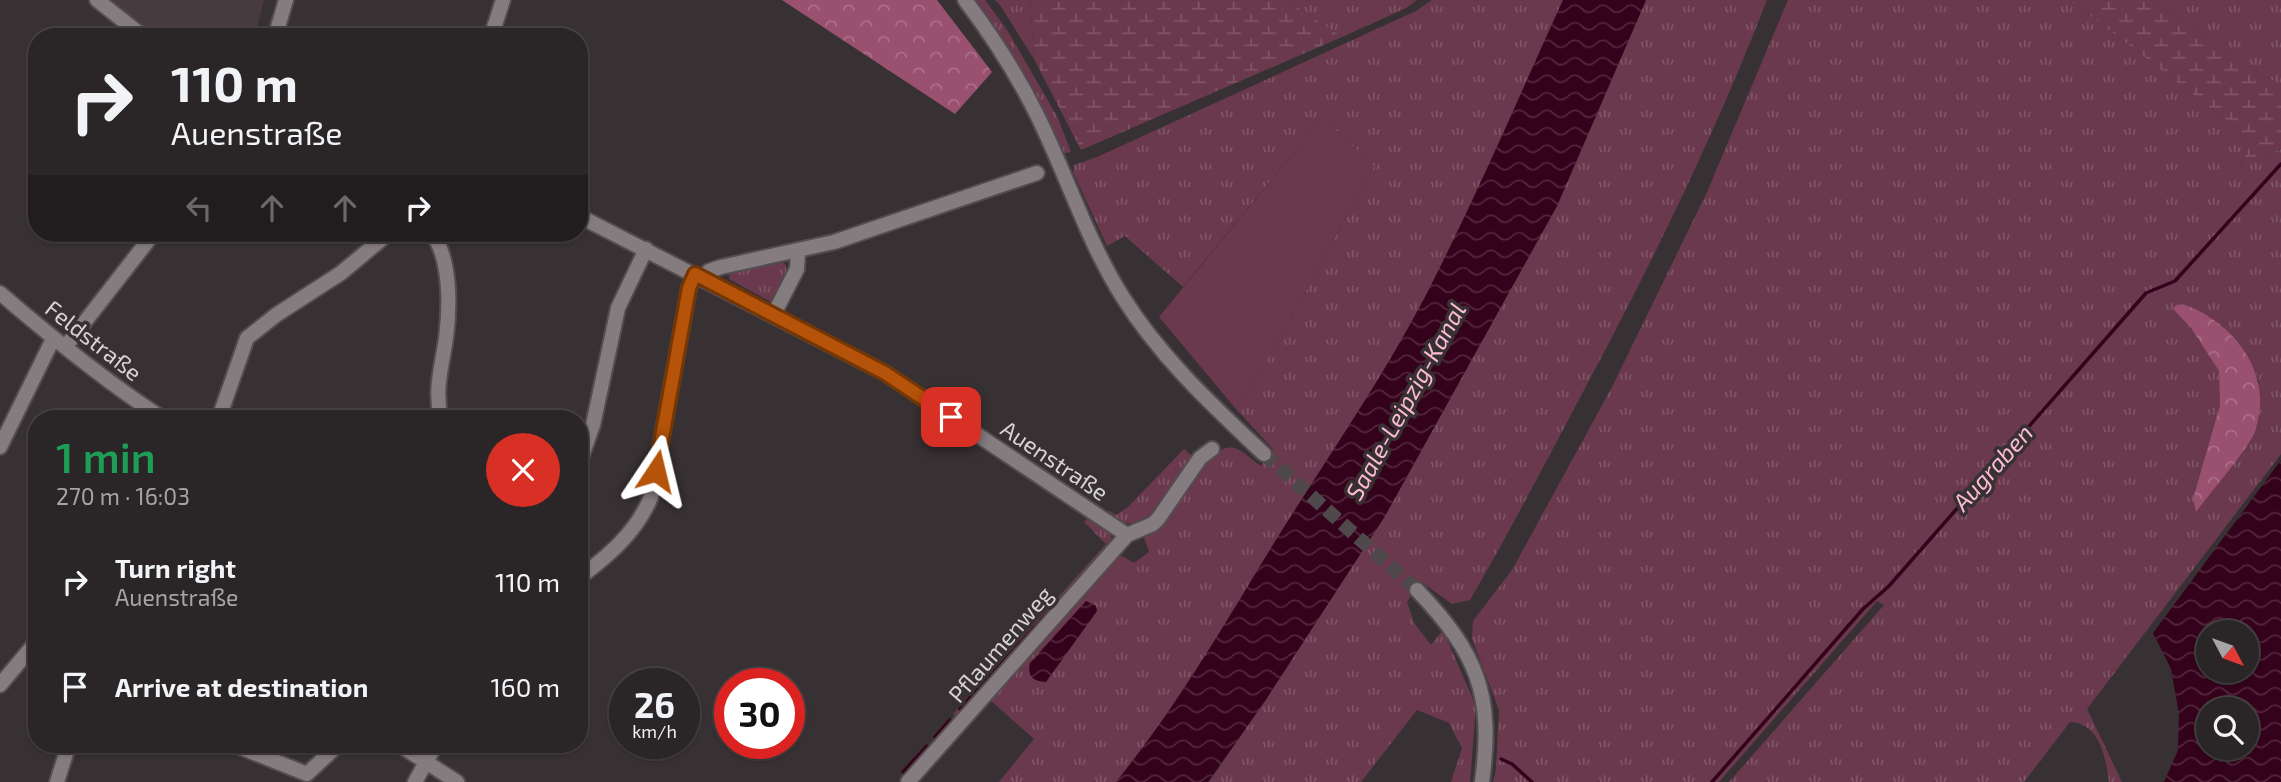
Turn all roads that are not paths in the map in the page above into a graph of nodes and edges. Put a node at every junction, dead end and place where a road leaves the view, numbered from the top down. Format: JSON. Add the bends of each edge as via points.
{"nodes":[{"id":1,"x":97,"y":0,"type":"edge"},
{"id":2,"x":286,"y":0,"type":"edge"},
{"id":3,"x":503,"y":0,"type":"edge"},
{"id":4,"x":965,"y":0,"type":"edge"},
{"id":5,"x":133,"y":28,"type":"edge"},
{"id":6,"x":278,"y":28,"type":"edge"},
{"id":7,"x":494,"y":28,"type":"edge"},
{"id":8,"x":1037,"y":173,"type":"dead end"},
{"id":9,"x":588,"y":220,"type":"edge"},
{"id":10,"x":146,"y":242,"type":"edge"},
{"id":11,"x":380,"y":242,"type":"edge"},
{"id":12,"x":437,"y":242,"type":"edge"},
{"id":13,"x":646,"y":249,"type":"junction"},
{"id":14,"x":799,"y":251,"type":"junction"},
{"id":15,"x":699,"y":276,"type":"junction"},
{"id":16,"x":0,"y":293,"type":"edge"},
{"id":17,"x":774,"y":314,"type":"junction"},
{"id":18,"x":59,"y":342,"type":"junction"},
{"id":19,"x":150,"y":410,"type":"edge"},
{"id":20,"x":222,"y":410,"type":"edge"},
{"id":21,"x":439,"y":410,"type":"edge"},
{"id":22,"x":588,"y":439,"type":"edge"},
{"id":23,"x":0,"y":447,"type":"edge"},
{"id":24,"x":1212,"y":449,"type":"dead end"},
{"id":25,"x":1264,"y":454,"type":"tunnel mouth"},
{"id":26,"x":1127,"y":535,"type":"junction"},
{"id":27,"x":588,"y":566,"type":"edge"},
{"id":28,"x":1417,"y":590,"type":"tunnel mouth"},
{"id":29,"x":28,"y":652,"type":"edge"},
{"id":30,"x":0,"y":685,"type":"edge"},
{"id":31,"x":66,"y":753,"type":"edge"},
{"id":32,"x":254,"y":753,"type":"edge"},
{"id":33,"x":329,"y":753,"type":"edge"},
{"id":34,"x":412,"y":753,"type":"edge"},
{"id":35,"x":431,"y":753,"type":"edge"},
{"id":36,"x":426,"y":762,"type":"junction"},
{"id":37,"x":57,"y":782,"type":"edge"},
{"id":38,"x":415,"y":782,"type":"edge"},
{"id":39,"x":457,"y":782,"type":"edge"},
{"id":40,"x":908,"y":782,"type":"edge"},
{"id":41,"x":1482,"y":782,"type":"edge"}],
"edges":[{"from":1,"to":5,"type":"street"},
{"from":2,"to":6,"type":"street"},
{"from":3,"to":7,"type":"street"},
{"from":4,"to":25,"type":"street","via":[[1023,86],[1121,294],[1150,338]]},
{"from":8,"to":14,"type":"street"},
{"from":9,"to":13,"type":"street","name":"Auenstraße"},
{"from":10,"to":18,"type":"street"},
{"from":11,"to":20,"type":"street","via":[[247,338]]},
{"from":12,"to":21,"type":"street","via":[[448,299]]},
{"from":13,"to":15,"type":"street","name":"Auenstraße"},
{"from":13,"to":22,"type":"street","via":[[618,308]]},
{"from":14,"to":15,"type":"street"},
{"from":14,"to":17,"type":"street","via":[[797,269]]},
{"from":15,"to":17,"type":"street","name":"Auenstraße"},
{"from":15,"to":27,"type":"street","via":[[689,288],[651,497],[630,534]]},
{"from":16,"to":18,"type":"street","name":"Feldstraße"},
{"from":17,"to":26,"type":"street","name":"Auenstraße","via":[[885,373]]},
{"from":18,"to":19,"type":"street","name":"Feldstraße"},
{"from":18,"to":23,"type":"street"},
{"from":24,"to":26,"type":"street","via":[[1200,458],[1158,519]]},
{"from":26,"to":40,"type":"street","name":"Pflaumenweg"},
{"from":28,"to":41,"type":"street","via":[[1455,633],[1473,666],[1486,720]]},
{"from":29,"to":30,"type":"street"},
{"from":31,"to":37,"type":"street"},
{"from":32,"to":33,"type":"street","via":[[307,774]]},
{"from":34,"to":36,"type":"street"},
{"from":35,"to":36,"type":"street"},
{"from":36,"to":38,"type":"street"},
{"from":36,"to":39,"type":"street"}]}
